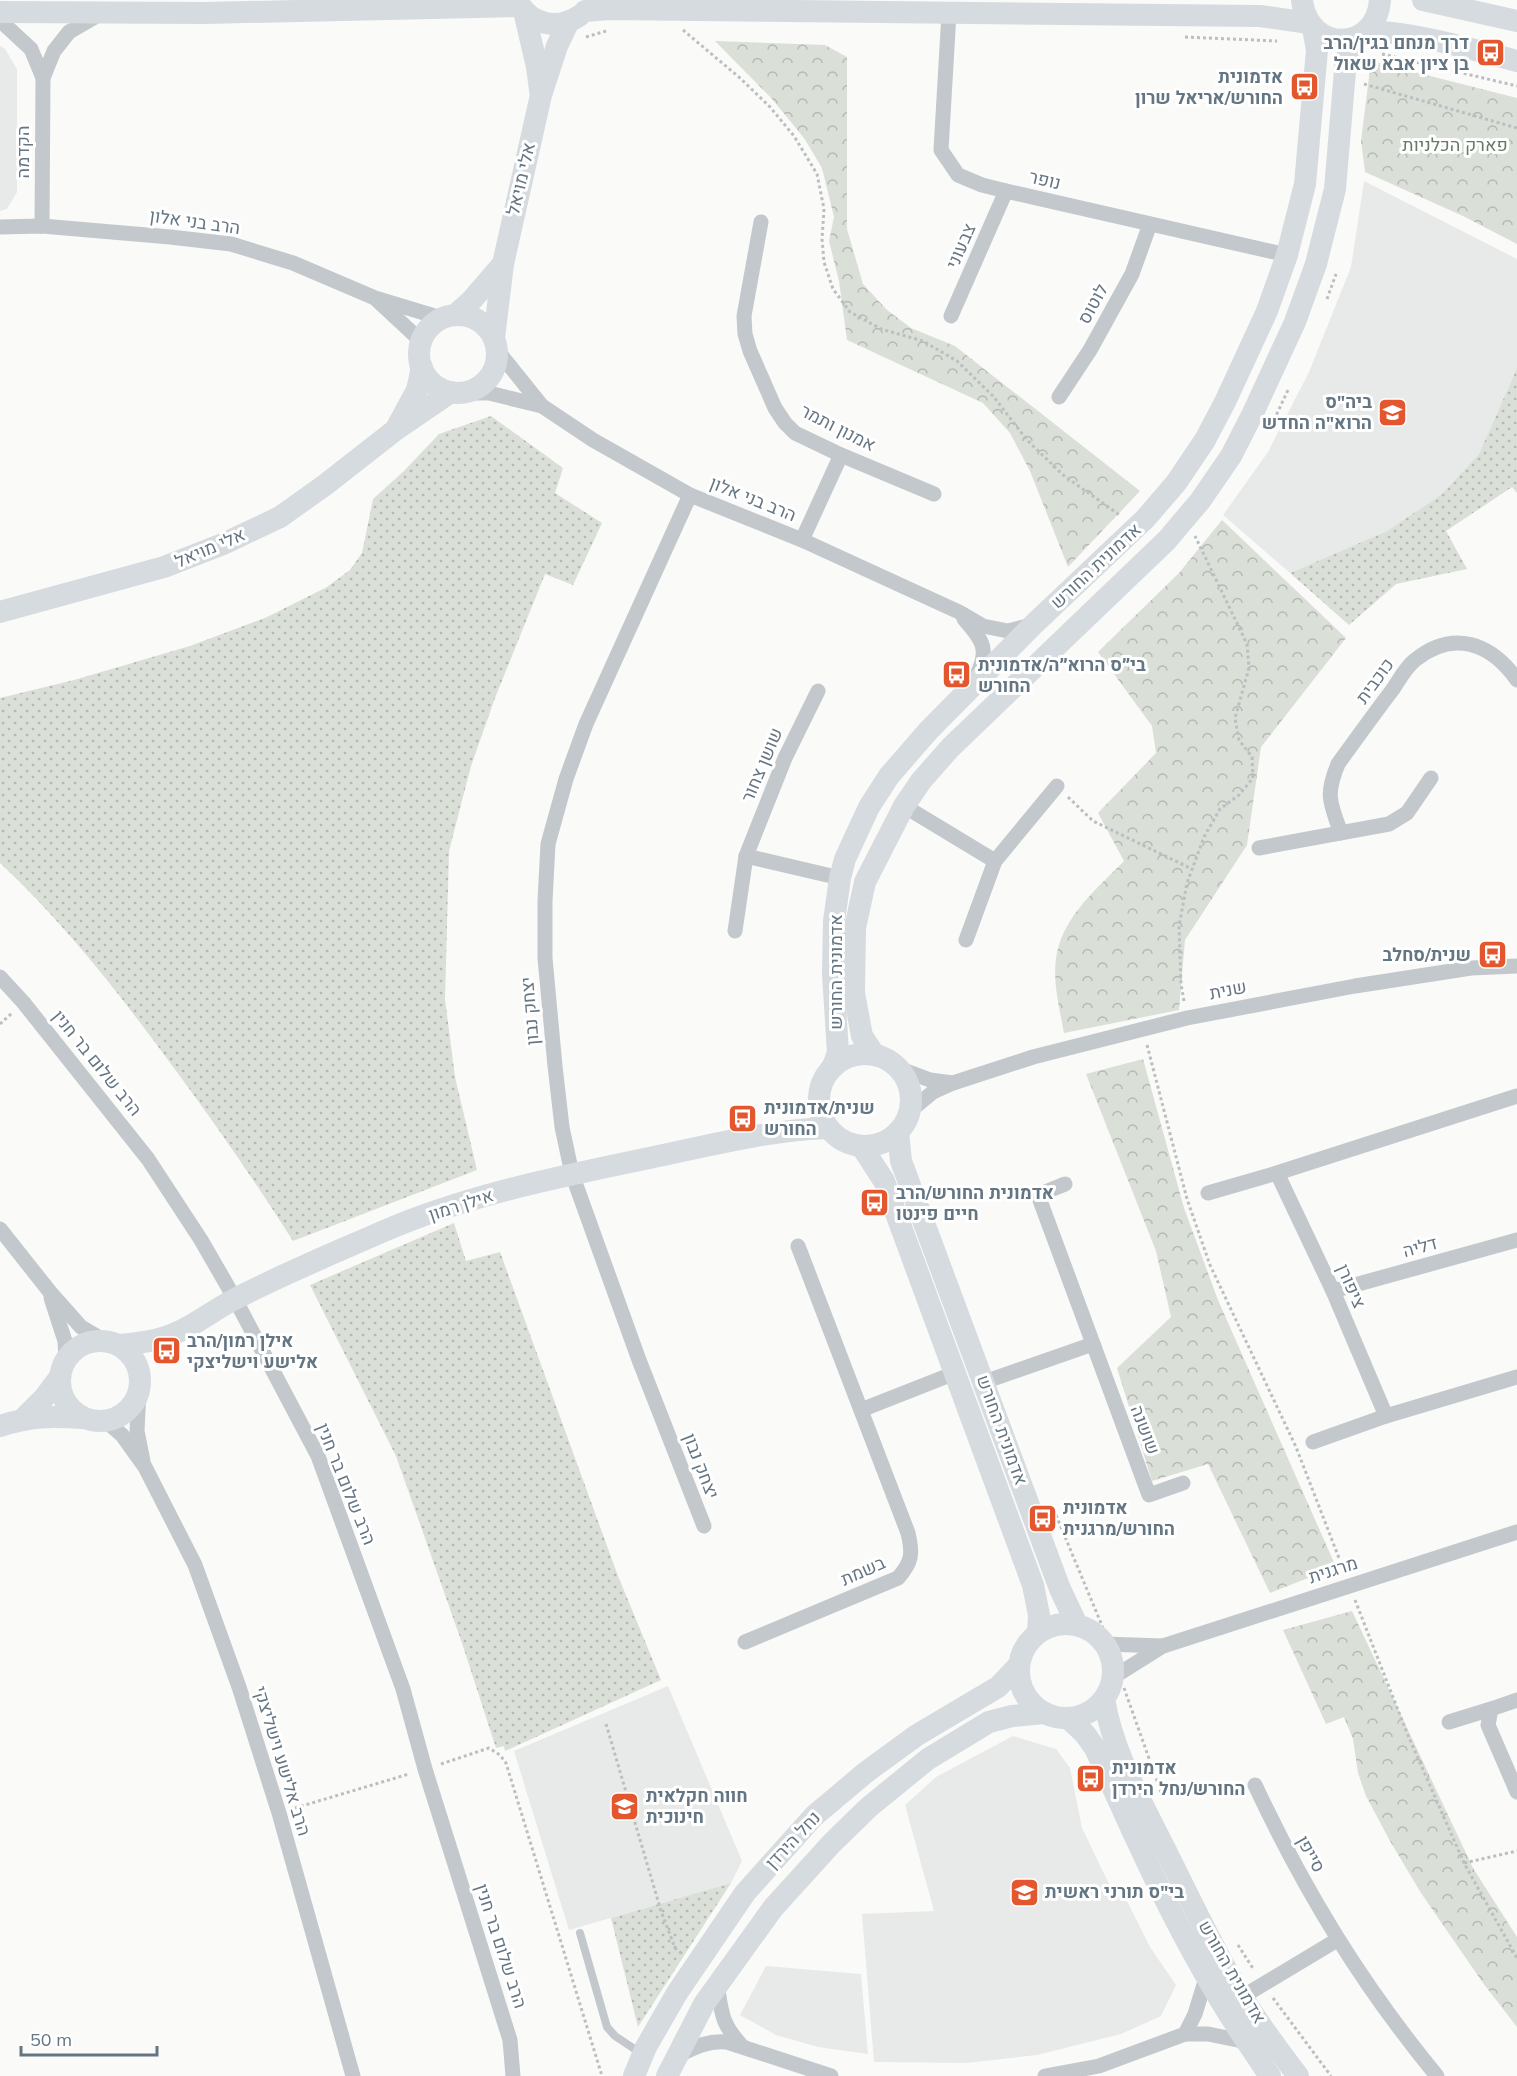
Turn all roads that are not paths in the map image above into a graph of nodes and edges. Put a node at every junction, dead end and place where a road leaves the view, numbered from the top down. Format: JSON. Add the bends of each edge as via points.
{"nodes":[{"id":1,"x":1302,"y":0,"type":"edge"},
{"id":2,"x":1380,"y":0,"type":"edge"},
{"id":3,"x":1423,"y":0,"type":"edge"},
{"id":4,"x":520,"y":6,"type":"edge"},
{"id":5,"x":582,"y":11,"type":"edge"},
{"id":6,"x":0,"y":12,"type":"edge"},
{"id":7,"x":101,"y":13,"type":"junction"},
{"id":8,"x":949,"y":13,"type":"junction"},
{"id":9,"x":1517,"y":21,"type":"edge"},
{"id":10,"x":0,"y":22,"type":"edge"},
{"id":11,"x":1311,"y":26,"type":"junction"},
{"id":12,"x":1359,"y":38,"type":"junction"},
{"id":13,"x":1517,"y":61,"type":"edge"},
{"id":14,"x":43,"y":78,"type":"junction"},
{"id":15,"x":541,"y":95,"type":"junction"},
{"id":16,"x":1006,"y":191,"type":"junction"},
{"id":17,"x":760,"y":222,"type":"dead end"},
{"id":18,"x":1150,"y":224,"type":"junction"},
{"id":19,"x":42,"y":226,"type":"junction"},
{"id":20,"x":0,"y":227,"type":"edge"},
{"id":21,"x":1287,"y":255,"type":"junction"},
{"id":22,"x":503,"y":264,"type":"junction"},
{"id":23,"x":375,"y":298,"type":"junction"},
{"id":24,"x":448,"y":316,"type":"junction"},
{"id":25,"x":951,"y":316,"type":"dead end"},
{"id":26,"x":421,"y":340,"type":"junction"},
{"id":27,"x":496,"y":344,"type":"junction"},
{"id":28,"x":422,"y":367,"type":"junction"},
{"id":29,"x":457,"y":392,"type":"junction"},
{"id":30,"x":1059,"y":397,"type":"dead end"},
{"id":31,"x":542,"y":405,"type":"junction"},
{"id":32,"x":394,"y":431,"type":"junction"},
{"id":33,"x":841,"y":455,"type":"junction"},
{"id":34,"x":934,"y":494,"type":"dead end"},
{"id":35,"x":690,"y":495,"type":"junction"},
{"id":36,"x":802,"y":540,"type":"junction"},
{"id":37,"x":0,"y":612,"type":"edge"},
{"id":38,"x":959,"y":612,"type":"junction"},
{"id":39,"x":1034,"y":624,"type":"junction"},
{"id":40,"x":1517,"y":680,"type":"edge"},
{"id":41,"x":818,"y":691,"type":"dead end"},
{"id":42,"x":968,"y":693,"type":"junction"},
{"id":43,"x":1431,"y":778,"type":"dead end"},
{"id":44,"x":1057,"y":786,"type":"road end"},
{"id":45,"x":904,"y":806,"type":"junction"},
{"id":46,"x":1341,"y":834,"type":"junction"},
{"id":47,"x":1259,"y":848,"type":"dead end"},
{"id":48,"x":746,"y":856,"type":"junction"},
{"id":49,"x":995,"y":861,"type":"junction"},
{"id":50,"x":840,"y":878,"type":"junction"},
{"id":51,"x":735,"y":931,"type":"dead end"},
{"id":52,"x":966,"y":940,"type":"dead end"},
{"id":53,"x":1517,"y":966,"type":"edge"},
{"id":54,"x":0,"y":976,"type":"edge"},
{"id":55,"x":874,"y":1054,"type":"junction"},
{"id":56,"x":833,"y":1066,"type":"junction"},
{"id":57,"x":898,"y":1068,"type":"junction"},
{"id":58,"x":954,"y":1083,"type":"junction"},
{"id":59,"x":1517,"y":1096,"type":"edge"},
{"id":60,"x":819,"y":1097,"type":"junction"},
{"id":61,"x":910,"y":1111,"type":"junction"},
{"id":62,"x":828,"y":1128,"type":"junction"},
{"id":63,"x":898,"y":1132,"type":"junction"},
{"id":64,"x":764,"y":1135,"type":"junction"},
{"id":65,"x":862,"y":1147,"type":"junction"},
{"id":66,"x":1277,"y":1173,"type":"junction"},
{"id":67,"x":572,"y":1174,"type":"junction"},
{"id":68,"x":1065,"y":1184,"type":"dead end"},
{"id":69,"x":1208,"y":1192,"type":"dead end"},
{"id":70,"x":0,"y":1229,"type":"edge"},
{"id":71,"x":1517,"y":1240,"type":"edge"},
{"id":72,"x":798,"y":1246,"type":"dead end"},
{"id":73,"x":1332,"y":1291,"type":"junction"},
{"id":74,"x":50,"y":1292,"type":"junction"},
{"id":75,"x":235,"y":1299,"type":"junction"},
{"id":76,"x":177,"y":1333,"type":"junction"},
{"id":77,"x":112,"y":1343,"type":"junction"},
{"id":78,"x":1093,"y":1344,"type":"junction"},
{"id":79,"x":63,"y":1369,"type":"junction"},
{"id":80,"x":955,"y":1373,"type":"junction"},
{"id":81,"x":1517,"y":1377,"type":"edge"},
{"id":82,"x":984,"y":1382,"type":"junction"},
{"id":83,"x":140,"y":1385,"type":"junction"},
{"id":84,"x":861,"y":1410,"type":"junction"},
{"id":85,"x":1386,"y":1416,"type":"junction"},
{"id":86,"x":24,"y":1418,"type":"junction"},
{"id":87,"x":82,"y":1418,"type":"junction"},
{"id":88,"x":106,"y":1421,"type":"junction"},
{"id":89,"x":0,"y":1426,"type":"edge"},
{"id":90,"x":1313,"y":1442,"type":"dead end"},
{"id":91,"x":145,"y":1467,"type":"junction"},
{"id":92,"x":1184,"y":1483,"type":"dead end"},
{"id":93,"x":704,"y":1526,"type":"dead end"},
{"id":94,"x":1517,"y":1532,"type":"edge"},
{"id":95,"x":1077,"y":1625,"type":"junction"},
{"id":96,"x":1038,"y":1632,"type":"junction"},
{"id":97,"x":745,"y":1642,"type":"dead end"},
{"id":98,"x":1107,"y":1644,"type":"junction"},
{"id":99,"x":1162,"y":1646,"type":"junction"},
{"id":100,"x":1018,"y":1666,"type":"junction"},
{"id":101,"x":1112,"y":1684,"type":"junction"},
{"id":102,"x":1517,"y":1700,"type":"edge"},
{"id":103,"x":1491,"y":1709,"type":"junction"},
{"id":104,"x":1045,"y":1713,"type":"junction"},
{"id":105,"x":1068,"y":1718,"type":"junction"},
{"id":106,"x":1449,"y":1722,"type":"dead end"},
{"id":107,"x":1255,"y":1785,"type":"dead end"},
{"id":108,"x":1517,"y":1792,"type":"edge"},
{"id":109,"x":580,"y":1933,"type":"dead end"},
{"id":110,"x":1337,"y":1940,"type":"junction"},
{"id":111,"x":1206,"y":1978,"type":"junction"},
{"id":112,"x":717,"y":1984,"type":"junction"},
{"id":113,"x":1242,"y":1997,"type":"junction"},
{"id":114,"x":1185,"y":2034,"type":"junction"},
{"id":115,"x":1247,"y":2042,"type":"junction"},
{"id":116,"x":744,"y":2048,"type":"junction"},
{"id":117,"x":643,"y":2055,"type":"junction"},
{"id":118,"x":679,"y":2055,"type":"junction"},
{"id":119,"x":1099,"y":2071,"type":"edge"},
{"id":120,"x":353,"y":2076,"type":"edge"},
{"id":121,"x":513,"y":2076,"type":"edge"},
{"id":122,"x":634,"y":2076,"type":"edge"},
{"id":123,"x":667,"y":2076,"type":"edge"},
{"id":124,"x":831,"y":2076,"type":"edge"},
{"id":125,"x":1045,"y":2076,"type":"edge"},
{"id":126,"x":1270,"y":2076,"type":"edge"},
{"id":127,"x":1298,"y":2076,"type":"edge"},
{"id":128,"x":1437,"y":2076,"type":"edge"}],
"edges":[{"from":1,"to":11,"type":"street","name":"אדמונית החורש"},
{"from":2,"to":12,"type":"street","name":"אדמונית החורש","via":[[1374,22]]},
{"from":3,"to":9,"type":"street"},
{"from":4,"to":5,"type":"street","via":[[535,19],[549,24]]},
{"from":4,"to":7,"type":"street"},
{"from":4,"to":15,"type":"street","name":"אלי מויאל"},
{"from":5,"to":8,"type":"street"},
{"from":5,"to":15,"type":"street","name":"אלי מויאל","via":[[557,46]]},
{"from":6,"to":7,"type":"street"},
{"from":7,"to":14,"type":"street","name":"הקדמה","via":[[69,32],[54,51]]},
{"from":8,"to":11,"type":"street","via":[[1260,16]]},
{"from":8,"to":16,"type":"street","name":"נופר","via":[[941,150],[958,175]]},
{"from":10,"to":14,"type":"street","name":"הקדמה","via":[[31,49]]},
{"from":11,"to":12,"type":"street","via":[[1334,40]]},
{"from":11,"to":21,"type":"street","name":"אדמונית החורש","via":[[1317,50],[1305,184]]},
{"from":12,"to":13,"type":"street","via":[[1392,32]]},
{"from":12,"to":45,"type":"street","name":"אדמונית החורש","via":[[1346,59],[1335,189],[1316,264],[1295,322],[1231,456],[1167,540],[950,748]]},
{"from":14,"to":19,"type":"street","name":"הקדמה"},
{"from":15,"to":22,"type":"street","name":"אלי מויאל"},
{"from":16,"to":18,"type":"street","name":"נופר"},
{"from":16,"to":25,"type":"street","name":"צבעוני"},
{"from":17,"to":33,"type":"street","name":"אמנון ותמר","via":[[744,316],[750,351],[785,423],[795,433]]},
{"from":18,"to":21,"type":"street","name":"נופר"},
{"from":18,"to":30,"type":"street","name":"לוטוס","via":[[1132,274]]},
{"from":19,"to":20,"type":"street","name":"הרב בני אלון"},
{"from":19,"to":23,"type":"street","name":"הרב בני אלון","via":[[231,244],[293,263]]},
{"from":21,"to":39,"type":"street","name":"אדמונית החורש","via":[[1267,311],[1225,402],[1176,483],[1137,527]]},
{"from":22,"to":24,"type":"street","name":"אלי מויאל","via":[[471,301]]},
{"from":22,"to":27,"type":"street","name":"אלי מויאל"},
{"from":23,"to":24,"type":"street","name":"הרב בני אלון"},
{"from":23,"to":26,"type":"street","name":"הרב בני אלון"},
{"from":24,"to":26,"type":"street","via":[[427,330]]},
{"from":24,"to":27,"type":"street","via":[[478,320],[488,328]]},
{"from":26,"to":28,"type":"street"},
{"from":27,"to":29,"type":"street","via":[[496,362],[489,378],[475,389]]},
{"from":27,"to":31,"type":"street","name":"הרב בני אלון"},
{"from":28,"to":29,"type":"street","via":[[433,384]]},
{"from":28,"to":32,"type":"street","name":"אלי מויאל","via":[[417,390]]},
{"from":29,"to":31,"type":"street","name":"הרב בני אלון","via":[[489,393]]},
{"from":29,"to":32,"type":"street","name":"אלי מויאל"},
{"from":31,"to":35,"type":"street","name":"הרב בני אלון","via":[[593,440]]},
{"from":32,"to":37,"type":"street","name":"אלי מויאל","via":[[280,517],[223,544],[164,567]]},
{"from":33,"to":34,"type":"street","name":"אמנון ותמר"},
{"from":33,"to":36,"type":"street"},
{"from":35,"to":36,"type":"street","name":"הרב בני אלון"},
{"from":35,"to":67,"type":"street","name":"יצחק נבון","via":[[586,724],[548,844],[544,901],[548,1006],[562,1127]]},
{"from":36,"to":38,"type":"street","name":"הרב בני אלון"},
{"from":38,"to":39,"type":"street","name":"הרב בני אלון","via":[[983,626],[1008,631]]},
{"from":38,"to":42,"type":"street","name":"הרב בני אלון","via":[[982,640],[984,653]]},
{"from":39,"to":42,"type":"street","name":"אדמונית החורש"},
{"from":40,"to":46,"type":"street","name":"כוכבית","via":[[1487,649],[1458,642],[1433,648],[1413,661],[1338,764],[1330,783],[1330,803]]},
{"from":41,"to":48,"type":"street","name":"שושן צחור","via":[[785,758]]},
{"from":42,"to":50,"type":"street","name":"אדמונית החורש","via":[[889,776],[869,807]]},
{"from":43,"to":46,"type":"street","via":[[1407,813],[1389,824]]},
{"from":44,"to":49,"type":"street"},
{"from":45,"to":49,"type":"street"},
{"from":45,"to":55,"type":"street","name":"אדמונית החורש","via":[[864,882],[855,928],[854,993],[862,1036]]},
{"from":46,"to":47,"type":"street"},
{"from":48,"to":50,"type":"street"},
{"from":48,"to":51,"type":"street","name":"שושן צחור"},
{"from":49,"to":52,"type":"street"},
{"from":50,"to":56,"type":"street","name":"אדמונית החורש","via":[[833,974],[838,1053]]},
{"from":53,"to":58,"type":"street","name":"שנית","via":[[1471,968],[1355,986],[1187,1018],[1033,1057]]},
{"from":54,"to":75,"type":"street","name":"הרב שלום בר חנין","via":[[148,1159]]},
{"from":55,"to":56,"type":"street","via":[[852,1055]]},
{"from":55,"to":57,"type":"street"},
{"from":56,"to":60,"type":"street","via":[[823,1080]]},
{"from":57,"to":58,"type":"street","name":"שנית","via":[[930,1080]]},
{"from":57,"to":61,"type":"street","via":[[910,1090]]},
{"from":58,"to":61,"type":"street","name":"שנית","via":[[933,1092]]},
{"from":59,"to":66,"type":"street"},
{"from":60,"to":62,"type":"street"},
{"from":60,"to":64,"type":"street","name":"אילן רמון","via":[[797,1116]]},
{"from":61,"to":63,"type":"street"},
{"from":62,"to":64,"type":"street","name":"אילן רמון"},
{"from":62,"to":65,"type":"street","via":[[840,1139]]},
{"from":63,"to":65,"type":"street","via":[[881,1143]]},
{"from":63,"to":82,"type":"street","name":"אדמונית החורש","via":[[901,1161]]},
{"from":64,"to":67,"type":"street","name":"אילן רמון"},
{"from":65,"to":80,"type":"street","name":"אדמונית החורש","via":[[884,1181]]},
{"from":66,"to":69,"type":"street"},
{"from":66,"to":73,"type":"street","name":"ציפורן"},
{"from":67,"to":75,"type":"street","name":"אילן רמון","via":[[468,1201],[388,1230]]},
{"from":67,"to":93,"type":"street","name":"יצחק נבון"},
{"from":68,"to":78,"type":"street","name":"שושנה","via":[[1038,1195]]},
{"from":70,"to":74,"type":"street"},
{"from":71,"to":73,"type":"street","name":"דליה"},
{"from":72,"to":84,"type":"street","name":"בשמת"},
{"from":73,"to":85,"type":"street","name":"ציפורן"},
{"from":74,"to":77,"type":"street","via":[[81,1327]]},
{"from":74,"to":79,"type":"street","via":[[64,1341]]},
{"from":75,"to":76,"type":"street","name":"אילן רמון"},
{"from":75,"to":121,"type":"street","name":"הרב שלום בר חנין","via":[[318,1456],[403,1689],[510,2040]]},
{"from":76,"to":77,"type":"street","name":"אילן רמון","via":[[148,1342]]},
{"from":76,"to":83,"type":"street","name":"אילן רמון","via":[[155,1354]]},
{"from":77,"to":79,"type":"street","via":[[82,1344],[73,1350]]},
{"from":77,"to":83,"type":"street","via":[[134,1359]]},
{"from":78,"to":82,"type":"street"},
{"from":78,"to":92,"type":"street","name":"שושנה","via":[[1149,1495]]},
{"from":79,"to":86,"type":"street","via":[[44,1398]]},
{"from":79,"to":87,"type":"street","via":[[60,1390],[72,1411]]},
{"from":80,"to":84,"type":"street"},
{"from":80,"to":96,"type":"street","name":"אדמונית החורש","via":[[1034,1585]]},
{"from":81,"to":85,"type":"street"},
{"from":82,"to":95,"type":"street","name":"אדמונית החורש","via":[[1060,1589]]},
{"from":83,"to":88,"type":"street","via":[[135,1402],[127,1411]]},
{"from":83,"to":91,"type":"street","name":"הרב אלישע וישליצקי","via":[[137,1431]]},
{"from":84,"to":97,"type":"street","name":"בשמת","via":[[908,1533],[912,1551],[908,1568],[898,1578]]},
{"from":85,"to":90,"type":"street"},
{"from":86,"to":87,"type":"street"},
{"from":86,"to":89,"type":"street"},
{"from":87,"to":88,"type":"street"},
{"from":88,"to":91,"type":"street","name":"הרב אלישע וישליצקי"},
{"from":91,"to":120,"type":"street","name":"הרב אלישע וישליצקי","via":[[195,1565],[238,1687],[279,1813]]},
{"from":94,"to":99,"type":"street","name":"מרגנית"},
{"from":95,"to":96,"type":"street","via":[[1054,1625]]},
{"from":95,"to":98,"type":"street"},
{"from":96,"to":100,"type":"street","via":[[1026,1644]]},
{"from":98,"to":99,"type":"street","name":"מרגנית"},
{"from":98,"to":101,"type":"street"},
{"from":99,"to":101,"type":"street","name":"מרגנית"},
{"from":100,"to":104,"type":"street","via":[[1024,1694]]},
{"from":100,"to":117,"type":"street","name":"נחל הירדן","via":[[998,1687],[917,1735],[814,1816],[745,1893],[677,1993]]},
{"from":101,"to":105,"type":"street","via":[[1092,1710]]},
{"from":101,"to":113,"type":"street","name":"אדמונית החורש","via":[[1108,1725],[1116,1746]]},
{"from":102,"to":103,"type":"street"},
{"from":103,"to":106,"type":"street"},
{"from":103,"to":108,"type":"street","via":[[1488,1725]]},
{"from":104,"to":105,"type":"street"},
{"from":104,"to":112,"type":"street","name":"נחל הירדן","via":[[989,1722],[928,1759],[869,1807],[773,1908]]},
{"from":105,"to":111,"type":"street","name":"אדמונית החורש","via":[[1095,1748],[1154,1878]]},
{"from":107,"to":110,"type":"street","name":"סייפן","via":[[1283,1846]]},
{"from":109,"to":117,"type":"lane","via":[[607,2027]]},
{"from":110,"to":113,"type":"street"},
{"from":110,"to":128,"type":"street","name":"סייפן"},
{"from":111,"to":114,"type":"street"},
{"from":111,"to":115,"type":"street","name":"אדמונית החורש"},
{"from":112,"to":116,"type":"street","via":[[722,2016]]},
{"from":112,"to":118,"type":"street","name":"נחל הירדן"},
{"from":113,"to":127,"type":"street","name":"אדמונית החורש"},
{"from":114,"to":115,"type":"street"},
{"from":114,"to":119,"type":"street"},
{"from":115,"to":126,"type":"street","name":"אדמונית החורש"},
{"from":116,"to":118,"type":"street","via":[[716,2041]]},
{"from":116,"to":124,"type":"street"},
{"from":117,"to":122,"type":"street","name":"נחל הירדן"},
{"from":118,"to":123,"type":"street","name":"נחל הירדן"},
{"from":119,"to":125,"type":"street"}]}
